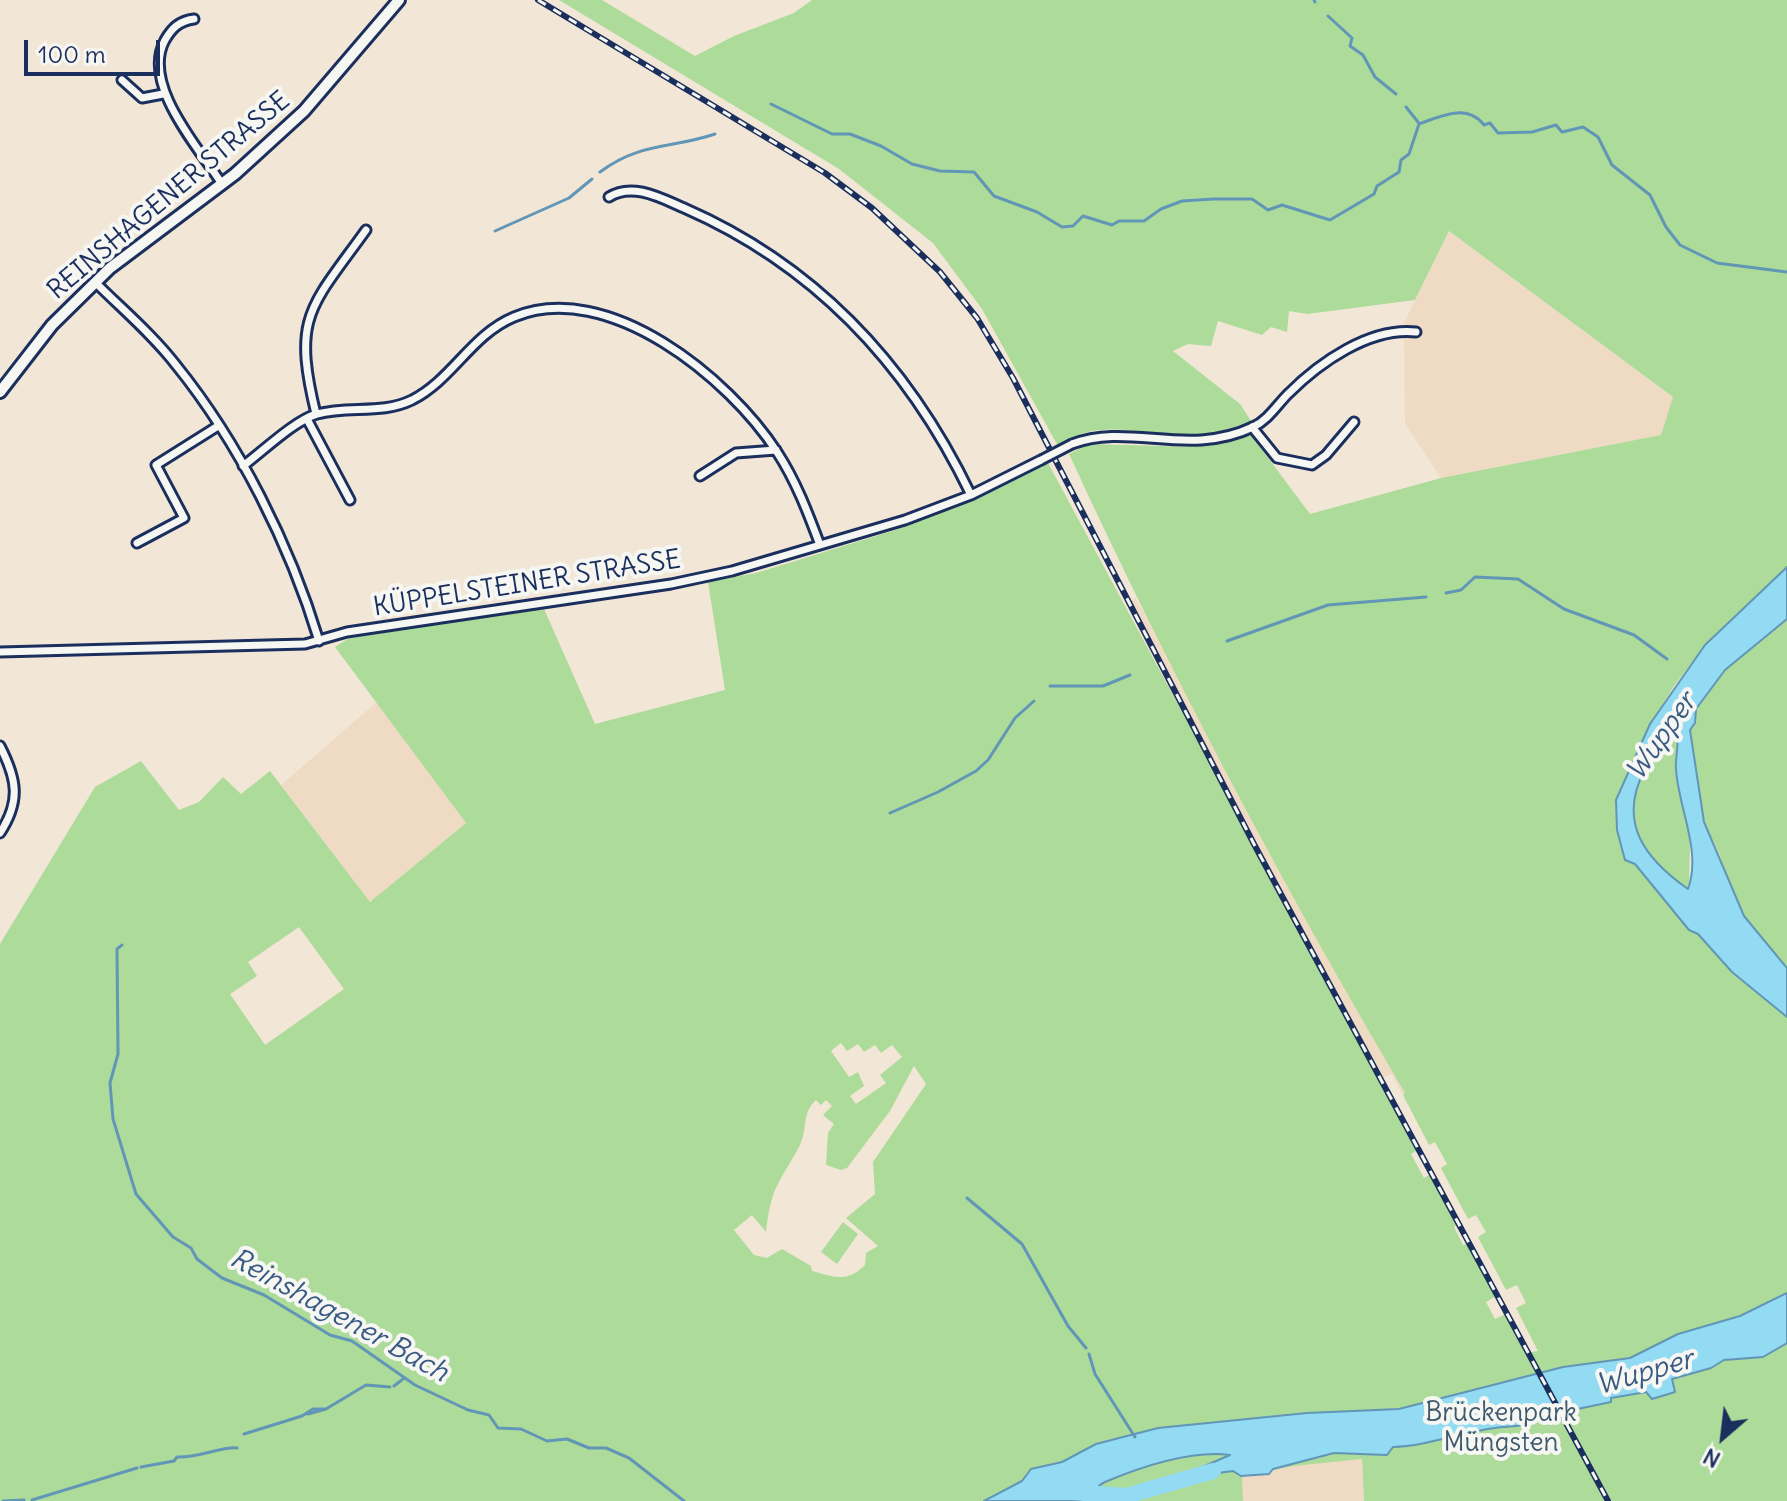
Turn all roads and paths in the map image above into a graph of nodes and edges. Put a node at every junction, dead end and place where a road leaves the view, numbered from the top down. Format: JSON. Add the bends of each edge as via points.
{"nodes":[{"id":1,"x":399,"y":0,"type":"edge"},
{"id":2,"x":194,"y":19,"type":"dead end"},
{"id":3,"x":122,"y":80,"type":"dead end"},
{"id":4,"x":163,"y":94,"type":"junction"},
{"id":5,"x":222,"y":184,"type":"junction"},
{"id":6,"x":609,"y":197,"type":"dead end"},
{"id":7,"x":366,"y":230,"type":"dead end"},
{"id":8,"x":95,"y":282,"type":"junction"},
{"id":9,"x":1416,"y":332,"type":"dead end"},
{"id":10,"x":0,"y":392,"type":"edge"},
{"id":11,"x":316,"y":414,"type":"junction"},
{"id":12,"x":307,"y":419,"type":"junction"},
{"id":13,"x":1354,"y":422,"type":"dead end"},
{"id":14,"x":218,"y":426,"type":"junction"},
{"id":15,"x":1252,"y":427,"type":"junction"},
{"id":16,"x":776,"y":450,"type":"junction"},
{"id":17,"x":154,"y":453,"type":"dead end"},
{"id":18,"x":160,"y":462,"type":"junction"},
{"id":19,"x":243,"y":466,"type":"junction"},
{"id":20,"x":700,"y":476,"type":"dead end"},
{"id":21,"x":971,"y":495,"type":"junction"},
{"id":22,"x":350,"y":500,"type":"dead end"},
{"id":23,"x":137,"y":543,"type":"dead end"},
{"id":24,"x":820,"y":545,"type":"junction"},
{"id":25,"x":319,"y":641,"type":"junction"},
{"id":26,"x":0,"y":652,"type":"edge"},
{"id":27,"x":0,"y":746,"type":"edge"},
{"id":28,"x":0,"y":833,"type":"edge"}],
"edges":[{"from":1,"to":5,"type":"main road","name":"REINSHAGENER STRASSE","via":[[304,111]]},
{"from":2,"to":4,"type":"street","via":[[174,26],[163,45],[158,64]]},
{"from":3,"to":4,"type":"street","via":[[142,98]]},
{"from":4,"to":5,"type":"street"},
{"from":5,"to":8,"type":"main road","name":"REINSHAGENER STRASSE"},
{"from":6,"to":21,"type":"street","via":[[629,190],[690,211],[754,244],[813,285],[898,371],[936,426]]},
{"from":7,"to":11,"type":"street","via":[[309,317],[304,355]]},
{"from":8,"to":10,"type":"main road","name":"REINSHAGENER STRASSE","via":[[52,325]]},
{"from":8,"to":14,"type":"street","via":[[176,364]]},
{"from":9,"to":15,"type":"street","via":[[1388,333],[1349,346]]},
{"from":11,"to":12,"type":"street"},
{"from":11,"to":16,"type":"street","via":[[399,406],[435,385],[468,348],[499,324],[542,309],[571,310],[631,326],[698,366],[742,406]]},
{"from":12,"to":19,"type":"street"},
{"from":12,"to":22,"type":"street"},
{"from":13,"to":15,"type":"street","via":[[1312,465],[1277,458]]},
{"from":14,"to":18,"type":"street"},
{"from":14,"to":19,"type":"street"},
{"from":15,"to":21,"type":"street","name":"KÜPPELSTEINER STRASSE","bridge":true,"via":[[1195,442],[1115,437],[1072,444]]},
{"from":16,"to":20,"type":"street","via":[[736,453]]},
{"from":16,"to":24,"type":"street","via":[[801,494]]},
{"from":17,"to":18,"type":"street"},
{"from":18,"to":23,"type":"street","via":[[156,465],[184,518]]},
{"from":19,"to":25,"type":"street"},
{"from":21,"to":24,"type":"street","name":"KÜPPELSTEINER STRASSE"},
{"from":24,"to":25,"type":"street","name":"KÜPPELSTEINER STRASSE","via":[[671,584],[347,632]]},
{"from":25,"to":26,"type":"street","name":"KÜPPELSTEINER STRASSE"},
{"from":27,"to":28,"type":"street","via":[[16,791]]}]}
